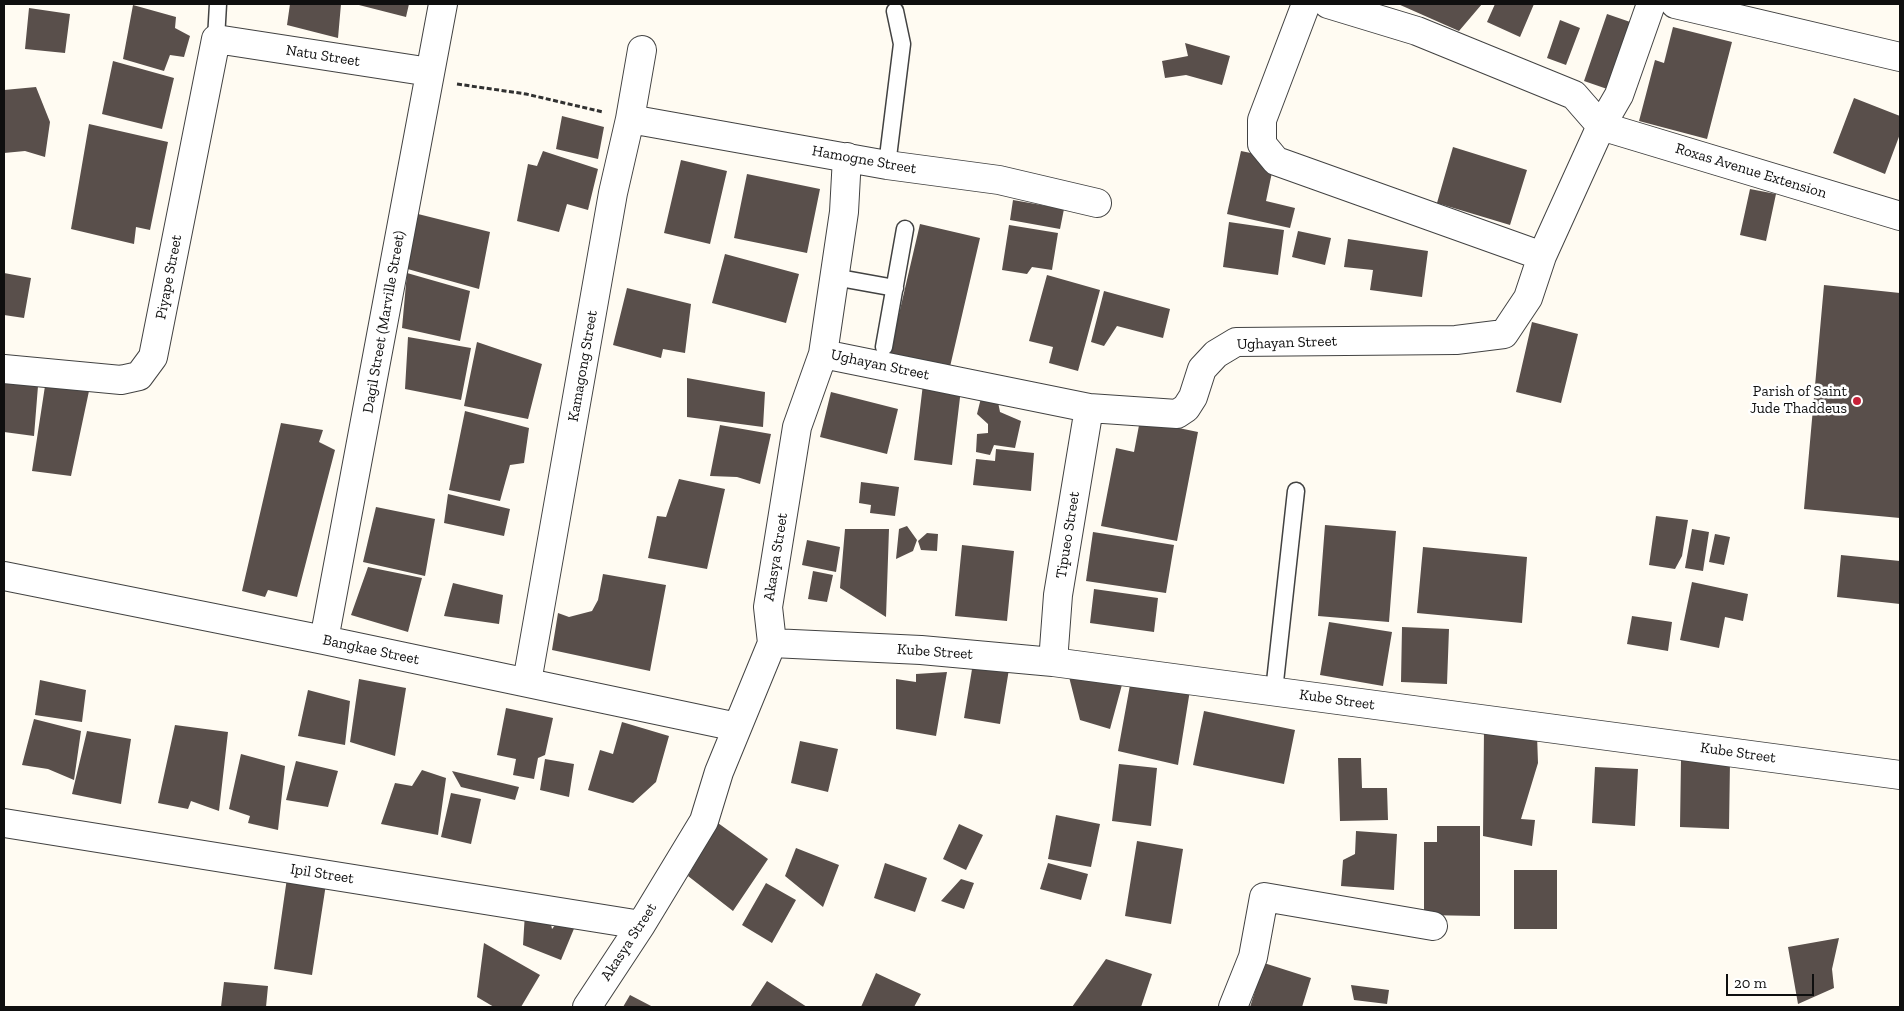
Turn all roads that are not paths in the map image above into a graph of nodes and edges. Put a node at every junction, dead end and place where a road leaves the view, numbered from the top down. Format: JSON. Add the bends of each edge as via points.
{"nodes":[{"id":1,"x":218,"y":4,"type":"edge"},
{"id":2,"x":443,"y":4,"type":"edge"},
{"id":3,"x":1306,"y":4,"type":"edge"},
{"id":4,"x":1328,"y":4,"type":"edge"},
{"id":5,"x":1651,"y":4,"type":"edge"},
{"id":6,"x":1675,"y":4,"type":"edge"},
{"id":7,"x":895,"y":12,"type":"dead end"},
{"id":8,"x":216,"y":39,"type":"junction"},
{"id":9,"x":642,"y":50,"type":"dead end"},
{"id":10,"x":1900,"y":57,"type":"edge"},
{"id":11,"x":429,"y":76,"type":"junction"},
{"id":12,"x":630,"y":119,"type":"junction"},
{"id":13,"x":1601,"y":126,"type":"junction"},
{"id":14,"x":847,"y":157,"type":"junction"},
{"id":15,"x":887,"y":165,"type":"junction"},
{"id":16,"x":1097,"y":204,"type":"dead end"},
{"id":17,"x":1900,"y":216,"type":"edge"},
{"id":18,"x":905,"y":229,"type":"dead end"},
{"id":19,"x":1542,"y":256,"type":"junction"},
{"id":20,"x":834,"y":277,"type":"junction"},
{"id":21,"x":895,"y":288,"type":"junction"},
{"id":22,"x":884,"y":347,"type":"dead end"},
{"id":23,"x":823,"y":354,"type":"junction"},
{"id":24,"x":4,"y":369,"type":"edge"},
{"id":25,"x":1089,"y":408,"type":"junction"},
{"id":26,"x":1296,"y":491,"type":"dead end"},
{"id":27,"x":4,"y":576,"type":"edge"},
{"id":28,"x":324,"y":640,"type":"junction"},
{"id":29,"x":772,"y":643,"type":"junction"},
{"id":30,"x":1053,"y":662,"type":"junction"},
{"id":31,"x":527,"y":682,"type":"junction"},
{"id":32,"x":1274,"y":691,"type":"junction"},
{"id":33,"x":738,"y":727,"type":"junction"},
{"id":34,"x":1900,"y":775,"type":"edge"},
{"id":35,"x":4,"y":823,"type":"edge"},
{"id":36,"x":641,"y":926,"type":"junction"},
{"id":37,"x":1434,"y":926,"type":"dead end"},
{"id":38,"x":587,"y":1007,"type":"edge"},
{"id":39,"x":1233,"y":1007,"type":"edge"}],
"edges":[{"from":1,"to":8,"type":"lane"},
{"from":2,"to":11,"type":"street","name":"Dagil Street (Marville Street)"},
{"from":3,"to":19,"type":"street","via":[[1262,120],[1262,144],[1276,160]]},
{"from":4,"to":13,"type":"street","via":[[1417,32],[1574,95]]},
{"from":5,"to":13,"type":"street","name":"Ughayan Street","via":[[1619,95]]},
{"from":6,"to":10,"type":"street"},
{"from":7,"to":15,"type":"lane","via":[[902,44]]},
{"from":8,"to":11,"type":"street","name":"Natu Street"},
{"from":8,"to":24,"type":"street","name":"Piyape Street","via":[[153,357],[139,376],[121,380]]},
{"from":9,"to":12,"type":"street","name":"Kamagong Street"},
{"from":11,"to":28,"type":"street","name":"Dagil Street (Marville Street)"},
{"from":12,"to":14,"type":"street","name":"Hamogne Street"},
{"from":12,"to":31,"type":"street","name":"Kamagong Street","via":[[613,193]]},
{"from":13,"to":17,"type":"street","name":"Roxas Avenue Extension"},
{"from":13,"to":19,"type":"street","name":"Ughayan Street"},
{"from":14,"to":15,"type":"street","name":"Hamogne Street"},
{"from":14,"to":20,"type":"street","name":"Akasya Street","via":[[844,212]]},
{"from":15,"to":16,"type":"street","name":"Hamogne Street","via":[[999,180]]},
{"from":18,"to":21,"type":"lane"},
{"from":19,"to":25,"type":"street","name":"Ughayan Street","via":[[1528,298],[1504,334],[1456,340],[1236,342],[1216,354],[1202,368],[1193,397],[1177,414]]},
{"from":20,"to":21,"type":"lane"},
{"from":20,"to":23,"type":"street","name":"Akasya Street"},
{"from":21,"to":22,"type":"lane"},
{"from":23,"to":25,"type":"street","name":"Ughayan Street"},
{"from":23,"to":29,"type":"street","name":"Akasya Street","via":[[797,427],[768,607]]},
{"from":25,"to":30,"type":"street","name":"Tipueo Street","via":[[1058,595]]},
{"from":26,"to":32,"type":"lane"},
{"from":27,"to":28,"type":"street","name":"Bangkae Street"},
{"from":28,"to":31,"type":"street","name":"Bangkae Street"},
{"from":29,"to":30,"type":"street","name":"Kube Street","via":[[921,650]]},
{"from":29,"to":33,"type":"street","name":"Akasya Street"},
{"from":30,"to":32,"type":"street","name":"Kube Street"},
{"from":31,"to":33,"type":"street","name":"Bangkae Street"},
{"from":32,"to":34,"type":"street","name":"Kube Street"},
{"from":33,"to":36,"type":"street","name":"Akasya Street","via":[[719,772],[704,821]]},
{"from":35,"to":36,"type":"street","name":"Ipil Street"},
{"from":36,"to":38,"type":"street","name":"Akasya Street"},
{"from":37,"to":39,"type":"street","via":[[1264,897],[1253,957]]}]}
